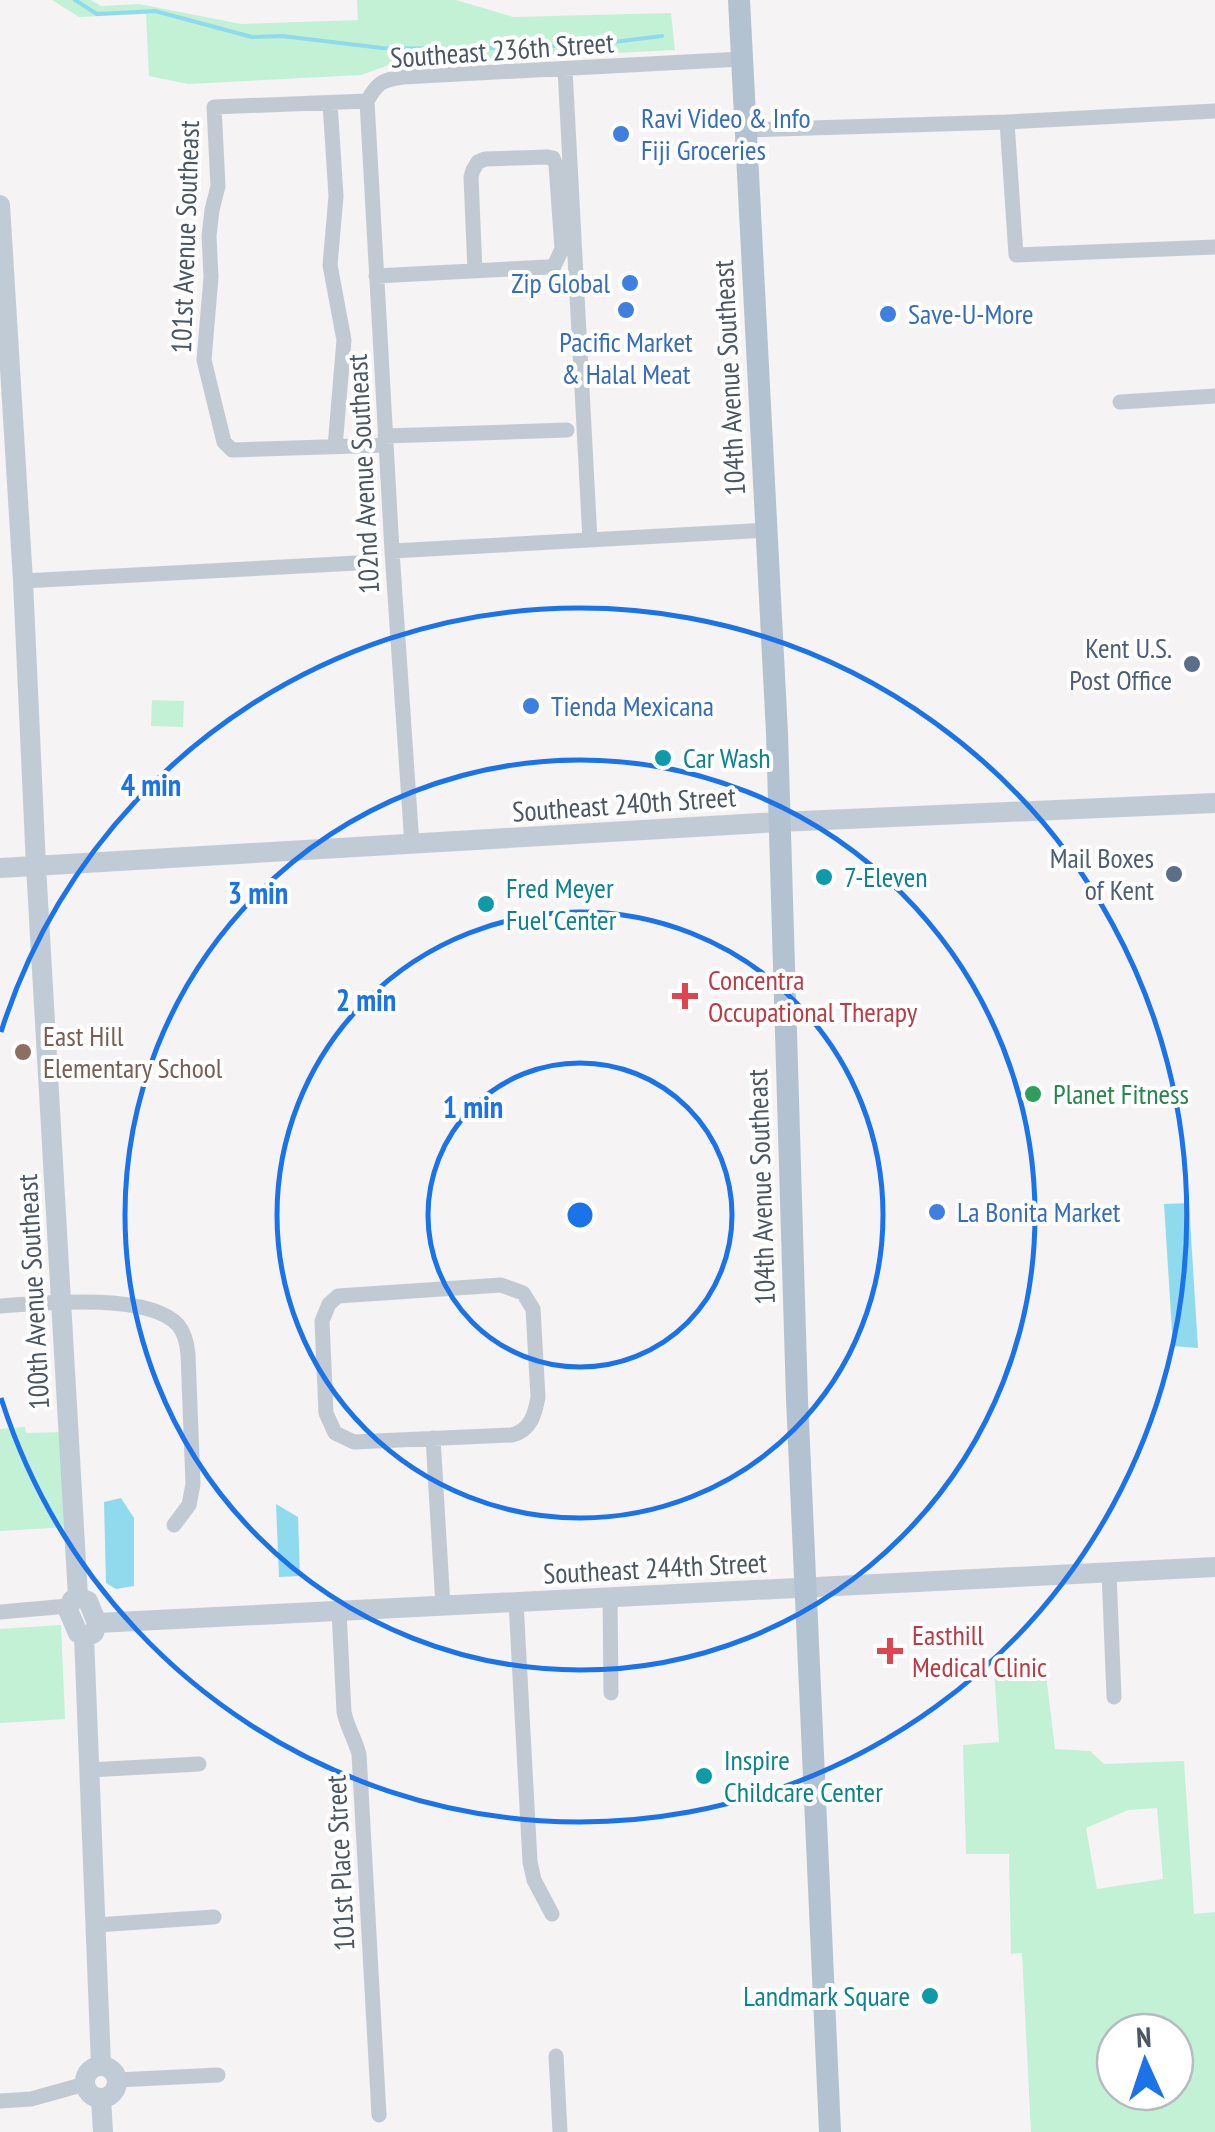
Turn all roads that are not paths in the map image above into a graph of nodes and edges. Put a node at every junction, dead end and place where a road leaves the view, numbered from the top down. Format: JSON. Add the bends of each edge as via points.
{"nodes":[{"id":1,"x":739,"y":0,"type":"edge"},
{"id":2,"x":742,"y":59,"type":"junction"},
{"id":3,"x":565,"y":68,"type":"junction"},
{"id":4,"x":367,"y":101,"type":"junction"},
{"id":5,"x":330,"y":102,"type":"junction"},
{"id":6,"x":214,"y":107,"type":"joint"},
{"id":7,"x":1215,"y":111,"type":"edge"},
{"id":8,"x":1006,"y":122,"type":"junction"},
{"id":9,"x":745,"y":130,"type":"junction"},
{"id":10,"x":0,"y":205,"type":"edge"},
{"id":11,"x":1215,"y":247,"type":"edge"},
{"id":12,"x":475,"y":270,"type":"junction"},
{"id":13,"x":376,"y":276,"type":"junction"},
{"id":14,"x":2,"y":297,"type":"edge"},
{"id":15,"x":1215,"y":396,"type":"edge"},
{"id":16,"x":1120,"y":402,"type":"dead end"},
{"id":17,"x":567,"y":430,"type":"dead end"},
{"id":18,"x":385,"y":441,"type":"junction"},
{"id":19,"x":335,"y":447,"type":"junction"},
{"id":20,"x":767,"y":530,"type":"junction"},
{"id":21,"x":590,"y":540,"type":"junction"},
{"id":22,"x":392,"y":556,"type":"junction"},
{"id":23,"x":374,"y":562,"type":"dead end"},
{"id":24,"x":357,"y":563,"type":"dead end"},
{"id":25,"x":24,"y":582,"type":"junction"},
{"id":26,"x":1215,"y":803,"type":"edge"},
{"id":27,"x":779,"y":822,"type":"junction"},
{"id":28,"x":412,"y":845,"type":"junction"},
{"id":29,"x":36,"y":866,"type":"junction"},
{"id":30,"x":0,"y":868,"type":"edge"},
{"id":31,"x":61,"y":1301,"type":"junction"},
{"id":32,"x":0,"y":1306,"type":"edge"},
{"id":33,"x":433,"y":1438,"type":"junction"},
{"id":34,"x":174,"y":1525,"type":"dead end"},
{"id":35,"x":1215,"y":1567,"type":"edge"},
{"id":36,"x":1109,"y":1572,"type":"junction"},
{"id":37,"x":807,"y":1588,"type":"junction"},
{"id":38,"x":610,"y":1597,"type":"junction"},
{"id":39,"x":73,"y":1601,"type":"junction"},
{"id":40,"x":516,"y":1602,"type":"junction"},
{"id":41,"x":443,"y":1606,"type":"junction"},
{"id":42,"x":340,"y":1611,"type":"junction"},
{"id":43,"x":0,"y":1612,"type":"edge"},
{"id":44,"x":91,"y":1630,"type":"junction"},
{"id":45,"x":611,"y":1693,"type":"dead end"},
{"id":46,"x":1114,"y":1697,"type":"dead end"},
{"id":47,"x":198,"y":1764,"type":"dead end"},
{"id":48,"x":89,"y":1770,"type":"junction"},
{"id":49,"x":552,"y":1914,"type":"dead end"},
{"id":50,"x":214,"y":1918,"type":"dead end"},
{"id":51,"x":96,"y":1925,"type":"junction"},
{"id":52,"x":556,"y":2056,"type":"dead end"},
{"id":53,"x":101,"y":2066,"type":"junction"},
{"id":54,"x":218,"y":2075,"type":"dead end"},
{"id":55,"x":118,"y":2080,"type":"junction"},
{"id":56,"x":93,"y":2091,"type":"junction"},
{"id":57,"x":0,"y":2101,"type":"edge"},
{"id":58,"x":379,"y":2115,"type":"dead end"},
{"id":59,"x":103,"y":2132,"type":"edge"},
{"id":60,"x":560,"y":2132,"type":"edge"},
{"id":61,"x":830,"y":2132,"type":"edge"}],
"edges":[{"from":1,"to":2,"type":"main road","name":"104th Avenue Southeast"},
{"from":2,"to":3,"type":"street","name":"Southeast 236th Street"},
{"from":2,"to":9,"type":"main road","name":"104th Avenue Southeast"},
{"from":3,"to":4,"type":"street","name":"Southeast 236th Street","via":[[384,80]]},
{"from":3,"to":21,"type":"street"},
{"from":4,"to":5,"type":"street","name":"Southeast 236th Street"},
{"from":4,"to":13,"type":"street","name":"102nd Avenue Southeast"},
{"from":5,"to":6,"type":"street","name":"Southeast 236th Street"},
{"from":5,"to":19,"type":"street","via":[[336,196],[330,265],[344,340]]},
{"from":6,"to":19,"type":"street","name":"101st Avenue Southeast","via":[[218,186],[210,223],[204,360],[224,442],[232,450]]},
{"from":7,"to":8,"type":"street"},
{"from":8,"to":9,"type":"street"},
{"from":8,"to":11,"type":"street","via":[[1016,256]]},
{"from":9,"to":20,"type":"main road","name":"104th Avenue Southeast"},
{"from":10,"to":14,"type":"street","name":"100th Avenue Southeast"},
{"from":12,"to":12,"type":"street","via":[[472,170],[486,159],[553,158],[558,261]]},
{"from":12,"to":13,"type":"street"},
{"from":13,"to":18,"type":"street","name":"102nd Avenue Southeast"},
{"from":14,"to":25,"type":"street","name":"100th Avenue Southeast"},
{"from":15,"to":16,"type":"street"},
{"from":17,"to":18,"type":"street","name":"101st Avenue Southeast"},
{"from":18,"to":19,"type":"street","name":"101st Avenue Southeast"},
{"from":18,"to":22,"type":"street","name":"102nd Avenue Southeast"},
{"from":20,"to":21,"type":"street"},
{"from":20,"to":27,"type":"main road","name":"104th Avenue Southeast"},
{"from":21,"to":22,"type":"street"},
{"from":22,"to":23,"type":"street"},
{"from":22,"to":28,"type":"street","name":"102nd Avenue Southeast"},
{"from":24,"to":25,"type":"street"},
{"from":25,"to":29,"type":"street","name":"100th Avenue Southeast"},
{"from":26,"to":27,"type":"street","name":"Southeast 240th Street"},
{"from":27,"to":28,"type":"street","name":"Southeast 240th Street"},
{"from":27,"to":37,"type":"main road","name":"104th Avenue Southeast"},
{"from":28,"to":29,"type":"street","name":"Southeast 240th Street"},
{"from":29,"to":30,"type":"street","name":"Southeast 240th Street"},
{"from":29,"to":31,"type":"street","name":"100th Avenue Southeast"},
{"from":31,"to":32,"type":"street"},
{"from":31,"to":34,"type":"street","via":[[146,1309],[183,1332],[194,1484]]},
{"from":31,"to":39,"type":"street","name":"100th Avenue Southeast"},
{"from":33,"to":33,"type":"street","via":[[512,1435],[528,1427],[538,1397],[530,1302],[501,1285],[338,1296],[322,1321],[326,1413],[335,1433],[354,1442]]},
{"from":33,"to":41,"type":"street"},
{"from":35,"to":36,"type":"street","name":"Southeast 244th Street"},
{"from":36,"to":37,"type":"street","name":"Southeast 244th Street"},
{"from":36,"to":46,"type":"street"},
{"from":37,"to":38,"type":"street","name":"Southeast 244th Street"},
{"from":37,"to":61,"type":"main road","name":"104th Avenue Southeast"},
{"from":38,"to":40,"type":"street","name":"Southeast 244th Street"},
{"from":38,"to":45,"type":"street"},
{"from":39,"to":43,"type":"street"},
{"from":39,"to":44,"type":"street","via":[[69,1614],[78,1633]]},
{"from":40,"to":41,"type":"street","name":"Southeast 244th Street"},
{"from":40,"to":49,"type":"street","via":[[530,1862]]},
{"from":41,"to":42,"type":"street","name":"Southeast 244th Street"},
{"from":42,"to":44,"type":"street","name":"Southeast 244th Street"},
{"from":42,"to":58,"type":"street","name":"101st Place Street","via":[[344,1712],[359,1754]]},
{"from":44,"to":48,"type":"street"},
{"from":47,"to":48,"type":"street"},
{"from":48,"to":51,"type":"street"},
{"from":50,"to":51,"type":"street"},
{"from":51,"to":53,"type":"street"},
{"from":52,"to":60,"type":"street"},
{"from":53,"to":55,"type":"street"},
{"from":53,"to":56,"type":"street","via":[[88,2073]]},
{"from":54,"to":55,"type":"street"},
{"from":55,"to":56,"type":"street","via":[[106,2097]]},
{"from":56,"to":57,"type":"street"},
{"from":56,"to":59,"type":"street"}]}
